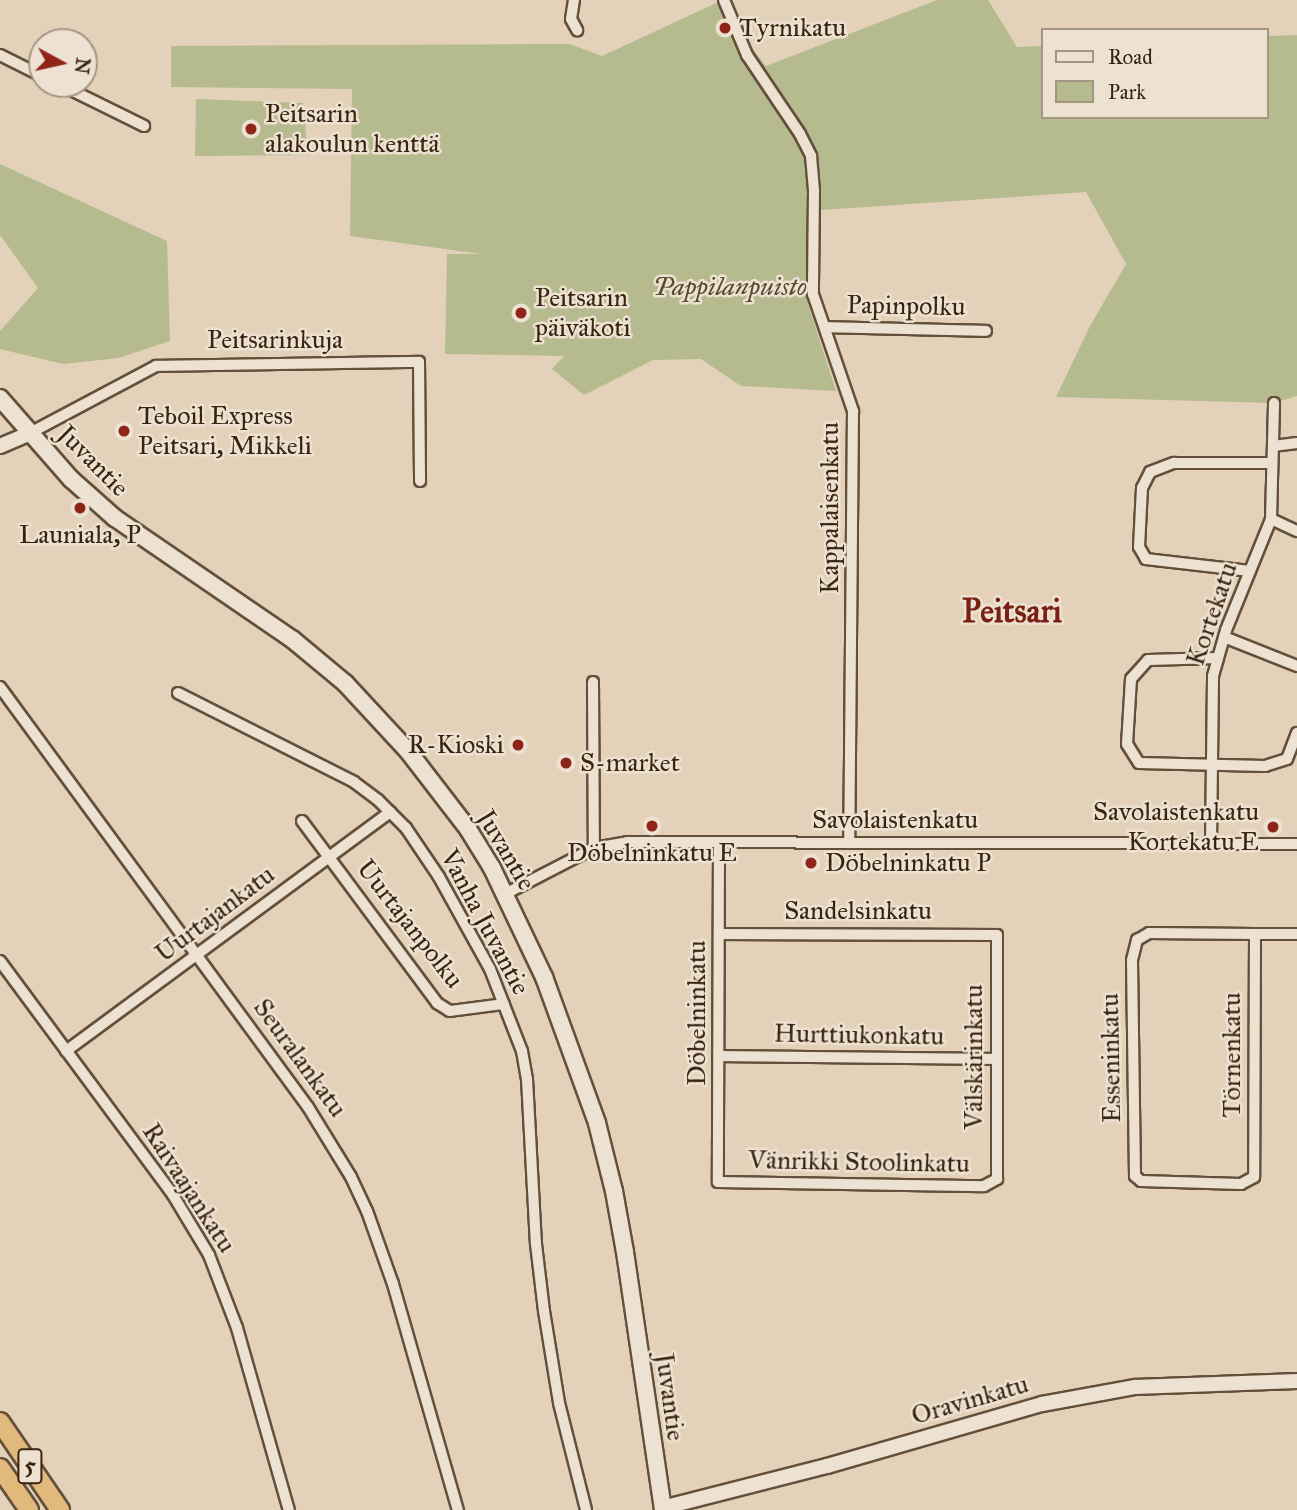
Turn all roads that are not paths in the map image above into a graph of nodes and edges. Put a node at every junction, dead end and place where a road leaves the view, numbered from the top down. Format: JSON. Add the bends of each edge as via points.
{"nodes":[{"id":1,"x":574,"y":0,"type":"edge"},
{"id":2,"x":724,"y":0,"type":"edge"},
{"id":3,"x":577,"y":30,"type":"dead end"},
{"id":4,"x":0,"y":55,"type":"edge"},
{"id":5,"x":28,"y":69,"type":"edge"},
{"id":6,"x":87,"y":98,"type":"edge"},
{"id":7,"x":144,"y":126,"type":"dead end"},
{"id":8,"x":825,"y":327,"type":"junction"},
{"id":9,"x":986,"y":331,"type":"dead end"},
{"id":10,"x":0,"y":398,"type":"edge"},
{"id":11,"x":1274,"y":403,"type":"dead end"},
{"id":12,"x":30,"y":433,"type":"junction"},
{"id":13,"x":1297,"y":443,"type":"edge"},
{"id":14,"x":0,"y":446,"type":"edge"},
{"id":15,"x":1273,"y":446,"type":"junction"},
{"id":16,"x":1272,"y":463,"type":"junction"},
{"id":17,"x":420,"y":481,"type":"dead end"},
{"id":18,"x":1271,"y":519,"type":"junction"},
{"id":19,"x":1297,"y":531,"type":"edge"},
{"id":20,"x":1250,"y":571,"type":"junction"},
{"id":21,"x":1224,"y":638,"type":"junction"},
{"id":22,"x":1218,"y":657,"type":"junction"},
{"id":23,"x":1297,"y":666,"type":"edge"},
{"id":24,"x":593,"y":682,"type":"dead end"},
{"id":25,"x":0,"y":687,"type":"edge"},
{"id":26,"x":178,"y":693,"type":"dead end"},
{"id":27,"x":1297,"y":733,"type":"edge"},
{"id":28,"x":1212,"y":766,"type":"junction"},
{"id":29,"x":390,"y":812,"type":"junction"},
{"id":30,"x":302,"y":821,"type":"dead end"},
{"id":31,"x":849,"y":843,"type":"junction"},
{"id":32,"x":719,"y":844,"type":"junction"},
{"id":33,"x":1211,"y":844,"type":"junction"},
{"id":34,"x":1297,"y":844,"type":"edge"},
{"id":35,"x":594,"y":848,"type":"junction"},
{"id":36,"x":329,"y":857,"type":"junction"},
{"id":37,"x":505,"y":894,"type":"junction"},
{"id":38,"x":719,"y":934,"type":"junction"},
{"id":39,"x":1255,"y":934,"type":"junction"},
{"id":40,"x":1297,"y":934,"type":"edge"},
{"id":41,"x":997,"y":935,"type":"joint"},
{"id":42,"x":197,"y":955,"type":"junction"},
{"id":43,"x":0,"y":961,"type":"edge"},
{"id":44,"x":504,"y":1004,"type":"junction"},
{"id":45,"x":66,"y":1051,"type":"junction"},
{"id":46,"x":720,"y":1056,"type":"junction"},
{"id":47,"x":996,"y":1059,"type":"junction"},
{"id":48,"x":1135,"y":1176,"type":"joint"},
{"id":49,"x":998,"y":1179,"type":"joint"},
{"id":50,"x":718,"y":1182,"type":"joint"},
{"id":51,"x":1297,"y":1381,"type":"edge"},
{"id":52,"x":0,"y":1422,"type":"edge"},
{"id":53,"x":0,"y":1468,"type":"edge"},
{"id":54,"x":59,"y":1508,"type":"edge"},
{"id":55,"x":661,"y":1509,"type":"edge"},
{"id":56,"x":29,"y":1510,"type":"edge"},
{"id":57,"x":289,"y":1510,"type":"edge"},
{"id":58,"x":458,"y":1510,"type":"edge"},
{"id":59,"x":586,"y":1510,"type":"edge"}],
"edges":[{"from":1,"to":3,"type":"street","via":[[571,19]]},
{"from":2,"to":8,"type":"street","name":"Kappalaisenkatu","via":[[747,55],[811,156],[813,294]]},
{"from":4,"to":5,"type":"street"},
{"from":6,"to":7,"type":"street"},
{"from":8,"to":9,"type":"street","name":"Papinpolku"},
{"from":8,"to":31,"type":"street","name":"Kappalaisenkatu","via":[[853,411]]},
{"from":10,"to":12,"type":"main road","name":"Juvantie"},
{"from":11,"to":15,"type":"street","name":"Kortekatu"},
{"from":12,"to":14,"type":"street"},
{"from":12,"to":17,"type":"street","name":"Peitsarinkuja","via":[[156,366],[419,362]]},
{"from":12,"to":37,"type":"main road","name":"Juvantie","via":[[71,479],[115,518],[292,639],[345,683],[408,751],[468,829]]},
{"from":13,"to":15,"type":"street"},
{"from":15,"to":16,"type":"street","name":"Kortekatu"},
{"from":16,"to":18,"type":"street","name":"Kortekatu"},
{"from":16,"to":20,"type":"street","via":[[1174,463],[1150,472],[1142,488],[1139,547],[1146,559]]},
{"from":18,"to":19,"type":"street"},
{"from":18,"to":20,"type":"street","name":"Kortekatu"},
{"from":20,"to":21,"type":"street","name":"Kortekatu"},
{"from":21,"to":22,"type":"street","name":"Kortekatu"},
{"from":21,"to":23,"type":"street"},
{"from":22,"to":28,"type":"street","name":"Kortekatu","via":[[1213,676]]},
{"from":22,"to":28,"type":"street","via":[[1148,660],[1131,679],[1127,744],[1139,763]]},
{"from":24,"to":35,"type":"street"},
{"from":25,"to":42,"type":"street","name":"Seuralankatu"},
{"from":26,"to":29,"type":"street","name":"Vanha Juvantie","via":[[354,782]]},
{"from":27,"to":28,"type":"street","via":[[1287,759],[1265,766]]},
{"from":28,"to":33,"type":"street","name":"Kortekatu"},
{"from":29,"to":36,"type":"street","name":"Uurtajankatu"},
{"from":29,"to":44,"type":"street","name":"Vanha Juvantie","via":[[439,877]]},
{"from":30,"to":36,"type":"street","name":"Uurtajanpolku"},
{"from":31,"to":32,"type":"street","name":"Savolaistenkatu"},
{"from":31,"to":33,"type":"street","name":"Savolaistenkatu"},
{"from":32,"to":35,"type":"street","name":"Savolaistenkatu","via":[[627,842]]},
{"from":32,"to":38,"type":"street","name":"Döbelninkatu"},
{"from":33,"to":34,"type":"street","name":"Savolaistenkatu"},
{"from":35,"to":37,"type":"street","name":"Savolaistenkatu"},
{"from":36,"to":42,"type":"street","name":"Uurtajankatu"},
{"from":36,"to":44,"type":"street","name":"Uurtajanpolku","via":[[436,1003],[450,1011]]},
{"from":37,"to":55,"type":"main road","name":"Juvantie","via":[[572,1046],[600,1134],[625,1252]]},
{"from":38,"to":41,"type":"street","name":"Sandelsinkatu"},
{"from":38,"to":46,"type":"street","name":"Döbelninkatu"},
{"from":39,"to":40,"type":"street"},
{"from":39,"to":48,"type":"street","name":"Esseninkatu","via":[[1149,933],[1137,940],[1132,961]]},
{"from":39,"to":48,"type":"street","name":"Törnenkatu","via":[[1254,1177],[1241,1184],[1141,1181]]},
{"from":41,"to":47,"type":"street","name":"Välskärinkatu"},
{"from":42,"to":45,"type":"street","name":"Uurtajankatu"},
{"from":42,"to":58,"type":"street","name":"Seuralankatu","via":[[330,1139],[367,1211],[393,1284]]},
{"from":43,"to":45,"type":"street","name":"Raivaajankatu"},
{"from":44,"to":59,"type":"street","name":"Vanha Juvantie","via":[[527,1079],[544,1311],[559,1403]]},
{"from":45,"to":57,"type":"street","name":"Raivaajankatu","via":[[173,1195],[209,1255],[237,1328]]},
{"from":46,"to":47,"type":"street","name":"Hurttiukonkatu"},
{"from":46,"to":50,"type":"street","name":"Döbelninkatu"},
{"from":47,"to":49,"type":"street","name":"Välskärinkatu"},
{"from":49,"to":50,"type":"street","name":"Vänrikki Stoolinkatu","via":[[984,1186]]},
{"from":51,"to":55,"type":"street","name":"Oravinkatu","via":[[1135,1387],[1042,1404]]},
{"from":52,"to":54,"type":"highway","number":"5"},
{"from":53,"to":56,"type":"highway","number":"5"}]}
